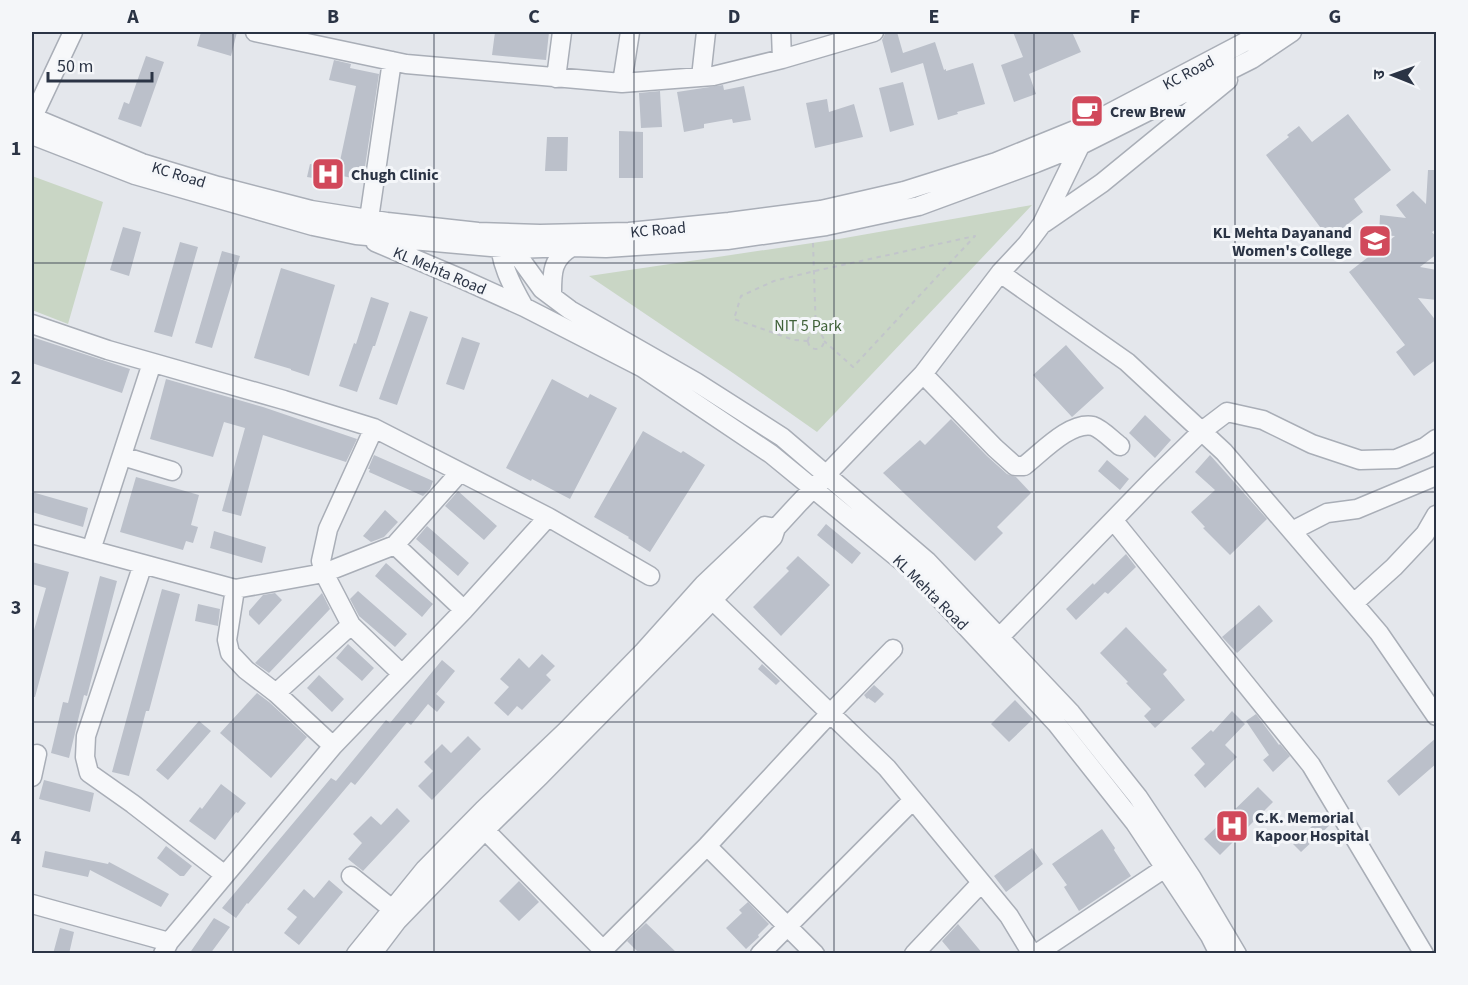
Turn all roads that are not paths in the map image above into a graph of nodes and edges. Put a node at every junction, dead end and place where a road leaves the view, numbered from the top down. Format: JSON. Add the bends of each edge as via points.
{"nodes":[{"id":1,"x":73,"y":32,"type":"edge"},
{"id":2,"x":255,"y":32,"type":"edge"},
{"id":3,"x":562,"y":32,"type":"edge"},
{"id":4,"x":630,"y":32,"type":"edge"},
{"id":5,"x":706,"y":32,"type":"edge"},
{"id":6,"x":781,"y":32,"type":"edge"},
{"id":7,"x":1264,"y":32,"type":"edge"},
{"id":8,"x":1292,"y":32,"type":"edge"},
{"id":9,"x":867,"y":33,"type":"edge"},
{"id":10,"x":782,"y":59,"type":"junction"},
{"id":11,"x":1252,"y":59,"type":"junction"},
{"id":12,"x":392,"y":61,"type":"junction"},
{"id":13,"x":701,"y":77,"type":"junction"},
{"id":14,"x":556,"y":78,"type":"junction"},
{"id":15,"x":622,"y":83,"type":"junction"},
{"id":16,"x":32,"y":122,"type":"edge"},
{"id":17,"x":1087,"y":125,"type":"junction"},
{"id":18,"x":1081,"y":145,"type":"junction"},
{"id":19,"x":369,"y":219,"type":"junction"},
{"id":20,"x":1042,"y":224,"type":"junction"},
{"id":21,"x":356,"y":235,"type":"junction"},
{"id":22,"x":508,"y":241,"type":"junction"},
{"id":23,"x":572,"y":248,"type":"junction"},
{"id":24,"x":1000,"y":273,"type":"junction"},
{"id":25,"x":552,"y":296,"type":"junction"},
{"id":26,"x":524,"y":308,"type":"junction"},
{"id":27,"x":32,"y":324,"type":"edge"},
{"id":28,"x":152,"y":363,"type":"junction"},
{"id":29,"x":923,"y":374,"type":"junction"},
{"id":30,"x":374,"y":428,"type":"junction"},
{"id":31,"x":1202,"y":431,"type":"junction"},
{"id":32,"x":1437,"y":439,"type":"edge"},
{"id":33,"x":1120,"y":446,"type":"dead end"},
{"id":34,"x":122,"y":456,"type":"junction"},
{"id":35,"x":172,"y":471,"type":"dead end"},
{"id":36,"x":460,"y":471,"type":"junction"},
{"id":37,"x":826,"y":475,"type":"junction"},
{"id":38,"x":1437,"y":476,"type":"edge"},
{"id":39,"x":813,"y":488,"type":"junction"},
{"id":40,"x":1437,"y":515,"type":"edge"},
{"id":41,"x":548,"y":517,"type":"junction"},
{"id":42,"x":1114,"y":521,"type":"junction"},
{"id":43,"x":1292,"y":531,"type":"junction"},
{"id":44,"x":32,"y":534,"type":"edge"},
{"id":45,"x":395,"y":544,"type":"junction"},
{"id":46,"x":91,"y":550,"type":"junction"},
{"id":47,"x":143,"y":564,"type":"junction"},
{"id":48,"x":324,"y":573,"type":"junction"},
{"id":49,"x":650,"y":576,"type":"dead end"},
{"id":50,"x":235,"y":589,"type":"junction"},
{"id":51,"x":706,"y":594,"type":"junction"},
{"id":52,"x":1354,"y":603,"type":"junction"},
{"id":53,"x":464,"y":610,"type":"junction"},
{"id":54,"x":351,"y":625,"type":"junction"},
{"id":55,"x":994,"y":644,"type":"junction"},
{"id":56,"x":893,"y":649,"type":"dead end"},
{"id":57,"x":402,"y":674,"type":"junction"},
{"id":58,"x":276,"y":693,"type":"junction"},
{"id":59,"x":831,"y":713,"type":"junction"},
{"id":60,"x":1437,"y":716,"type":"edge"},
{"id":61,"x":333,"y":746,"type":"junction"},
{"id":62,"x":37,"y":754,"type":"dead end"},
{"id":63,"x":32,"y":777,"type":"edge"},
{"id":64,"x":913,"y":800,"type":"junction"},
{"id":65,"x":480,"y":824,"type":"junction"},
{"id":66,"x":707,"y":846,"type":"junction"},
{"id":67,"x":1172,"y":864,"type":"junction"},
{"id":68,"x":225,"y":875,"type":"junction"},
{"id":69,"x":351,"y":876,"type":"dead end"},
{"id":70,"x":981,"y":883,"type":"junction"},
{"id":71,"x":32,"y":904,"type":"edge"},
{"id":72,"x":392,"y":909,"type":"junction"},
{"id":73,"x":788,"y":926,"type":"junction"},
{"id":74,"x":166,"y":948,"type":"edge"},
{"id":75,"x":603,"y":952,"type":"edge"},
{"id":76,"x":356,"y":954,"type":"edge"},
{"id":77,"x":372,"y":954,"type":"edge"},
{"id":78,"x":760,"y":954,"type":"edge"},
{"id":79,"x":816,"y":954,"type":"edge"},
{"id":80,"x":914,"y":954,"type":"edge"},
{"id":81,"x":1034,"y":954,"type":"edge"},
{"id":82,"x":1219,"y":954,"type":"edge"},
{"id":83,"x":1237,"y":954,"type":"edge"},
{"id":84,"x":1424,"y":954,"type":"edge"}],
"edges":[{"from":1,"to":16,"type":"street"},
{"from":2,"to":12,"type":"street"},
{"from":3,"to":14,"type":"street"},
{"from":4,"to":15,"type":"street"},
{"from":5,"to":13,"type":"street"},
{"from":6,"to":10,"type":"street"},
{"from":7,"to":17,"type":"street","name":"KC Road"},
{"from":8,"to":11,"type":"street"},
{"from":9,"to":10,"type":"street"},
{"from":10,"to":13,"type":"street"},
{"from":11,"to":18,"type":"street"},
{"from":11,"to":20,"type":"street","via":[[1102,183]]},
{"from":12,"to":14,"type":"street"},
{"from":12,"to":19,"type":"street"},
{"from":13,"to":15,"type":"street"},
{"from":14,"to":15,"type":"street"},
{"from":16,"to":19,"type":"street","name":"KC Road","via":[[218,186],[311,210]]},
{"from":16,"to":21,"type":"street","via":[[135,175]]},
{"from":17,"to":18,"type":"street"},
{"from":17,"to":22,"type":"street","name":"KC Road","via":[[986,165],[904,191],[821,210],[629,232],[540,234]]},
{"from":18,"to":20,"type":"street"},
{"from":18,"to":23,"type":"street","via":[[920,206],[812,228],[727,240]]},
{"from":19,"to":22,"type":"street","name":"KC Road","via":[[478,232]]},
{"from":20,"to":24,"type":"street"},
{"from":21,"to":22,"type":"street"},
{"from":21,"to":26,"type":"street","name":"KL Mehta Road"},
{"from":22,"to":23,"type":"street"},
{"from":22,"to":25,"type":"street","name":"KL Mehta Road","via":[[542,289]]},
{"from":22,"to":26,"type":"street","name":"KL Mehta Road","via":[[509,281]]},
{"from":23,"to":25,"type":"street","via":[[554,264]]},
{"from":24,"to":29,"type":"street"},
{"from":24,"to":31,"type":"street","via":[[1127,362]]},
{"from":25,"to":37,"type":"street","name":"KL Mehta Road","via":[[782,437]]},
{"from":26,"to":39,"type":"street","name":"KL Mehta Road","via":[[643,368],[771,454]]},
{"from":27,"to":28,"type":"street"},
{"from":28,"to":30,"type":"street"},
{"from":28,"to":34,"type":"street"},
{"from":29,"to":33,"type":"street","via":[[1015,466],[1024,466],[1064,434],[1081,426],[1095,427]]},
{"from":29,"to":37,"type":"street"},
{"from":30,"to":36,"type":"street"},
{"from":30,"to":48,"type":"street","via":[[328,529],[321,561]]},
{"from":31,"to":32,"type":"street","via":[[1227,412],[1263,420],[1312,444],[1360,460],[1396,459]]},
{"from":31,"to":42,"type":"street"},
{"from":31,"to":43,"type":"street"},
{"from":34,"to":35,"type":"street"},
{"from":34,"to":46,"type":"street"},
{"from":36,"to":41,"type":"street"},
{"from":36,"to":45,"type":"street"},
{"from":37,"to":39,"type":"street"},
{"from":37,"to":55,"type":"street","name":"KL Mehta Road","via":[[927,561]]},
{"from":38,"to":43,"type":"street","via":[[1357,509],[1327,513]]},
{"from":39,"to":51,"type":"street","via":[[776,528],[765,526]]},
{"from":39,"to":55,"type":"street","name":"KL Mehta Road"},
{"from":40,"to":52,"type":"street","via":[[1394,567]]},
{"from":41,"to":49,"type":"street"},
{"from":41,"to":53,"type":"street"},
{"from":42,"to":55,"type":"street"},
{"from":42,"to":84,"type":"street","via":[[1311,765]]},
{"from":43,"to":52,"type":"street"},
{"from":44,"to":46,"type":"street"},
{"from":45,"to":48,"type":"street"},
{"from":45,"to":53,"type":"street"},
{"from":46,"to":47,"type":"street"},
{"from":47,"to":50,"type":"street"},
{"from":47,"to":68,"type":"street","via":[[86,736],[89,773]]},
{"from":48,"to":50,"type":"street"},
{"from":48,"to":54,"type":"street"},
{"from":50,"to":58,"type":"street","via":[[227,640],[230,653]]},
{"from":51,"to":59,"type":"street"},
{"from":51,"to":65,"type":"street","via":[[644,651]]},
{"from":52,"to":60,"type":"street"},
{"from":53,"to":57,"type":"street"},
{"from":54,"to":57,"type":"street"},
{"from":54,"to":58,"type":"street"},
{"from":55,"to":67,"type":"street","name":"KL Mehta Road"},
{"from":56,"to":59,"type":"street"},
{"from":57,"to":61,"type":"street"},
{"from":58,"to":61,"type":"street"},
{"from":59,"to":64,"type":"street","via":[[887,768]]},
{"from":59,"to":66,"type":"street"},
{"from":61,"to":68,"type":"street"},
{"from":62,"to":63,"type":"street"},
{"from":64,"to":70,"type":"street"},
{"from":64,"to":73,"type":"street"},
{"from":65,"to":72,"type":"street","via":[[425,869]]},
{"from":65,"to":75,"type":"street"},
{"from":65,"to":77,"type":"street"},
{"from":66,"to":73,"type":"street"},
{"from":66,"to":75,"type":"street"},
{"from":67,"to":81,"type":"street"},
{"from":67,"to":82,"type":"street","name":"KL Mehta Road"},
{"from":67,"to":83,"type":"street","name":"KL Mehta Road"},
{"from":68,"to":74,"type":"street"},
{"from":69,"to":72,"type":"street"},
{"from":70,"to":80,"type":"street"},
{"from":70,"to":81,"type":"street"},
{"from":71,"to":74,"type":"street"},
{"from":72,"to":76,"type":"street"},
{"from":73,"to":78,"type":"street"},
{"from":73,"to":79,"type":"street"}]}
